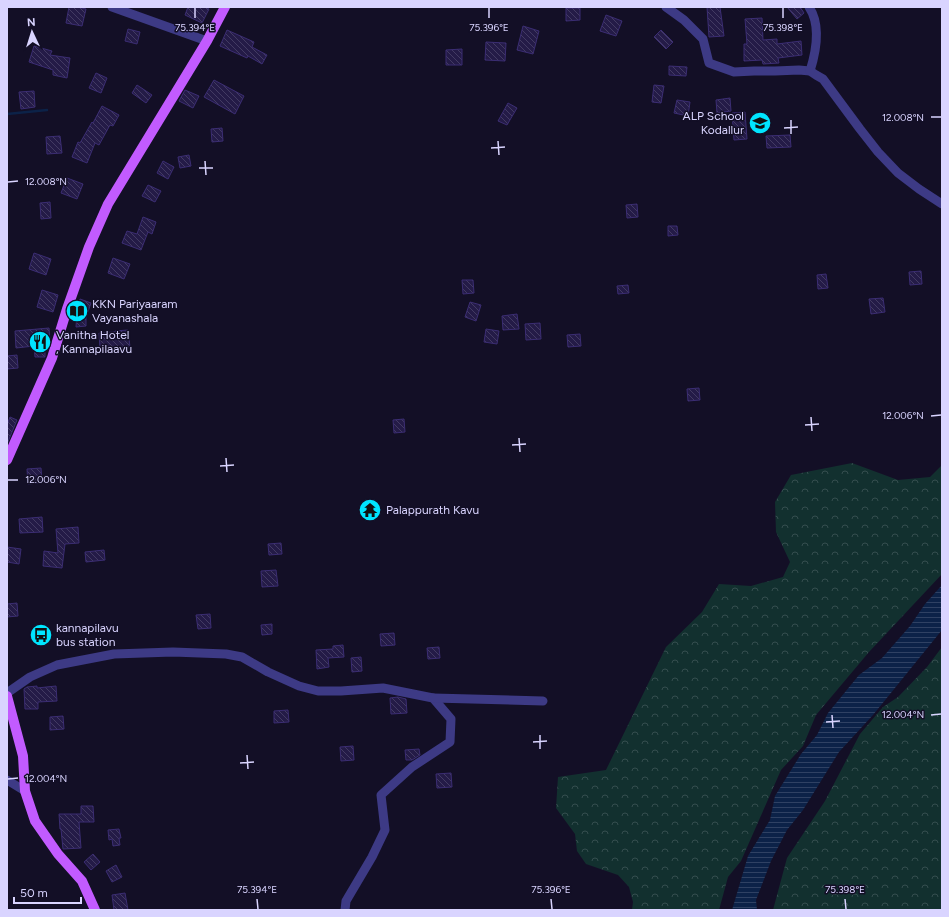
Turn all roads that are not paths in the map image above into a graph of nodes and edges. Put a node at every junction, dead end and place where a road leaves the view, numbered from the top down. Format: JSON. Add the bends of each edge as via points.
{"nodes":[{"id":1,"x":112,"y":7,"type":"edge"},
{"id":2,"x":225,"y":7,"type":"edge"},
{"id":3,"x":666,"y":7,"type":"edge"},
{"id":4,"x":809,"y":7,"type":"edge"},
{"id":5,"x":207,"y":41,"type":"junction"},
{"id":6,"x":810,"y":71,"type":"junction"},
{"id":7,"x":942,"y":204,"type":"edge"},
{"id":8,"x":10,"y":448,"type":"edge"},
{"id":9,"x":7,"y":460,"type":"edge"},
{"id":10,"x":7,"y":694,"type":"edge"},
{"id":11,"x":433,"y":698,"type":"junction"},
{"id":12,"x":543,"y":701,"type":"dead end"},
{"id":13,"x":7,"y":780,"type":"edge"},
{"id":14,"x":25,"y":791,"type":"junction"},
{"id":15,"x":95,"y":910,"type":"edge"},
{"id":16,"x":345,"y":910,"type":"edge"}],
"edges":[{"from":1,"to":5,"type":"street"},
{"from":2,"to":5,"type":"main road"},
{"from":3,"to":6,"type":"street","via":[[703,39],[709,62],[734,72]]},
{"from":4,"to":6,"type":"street","via":[[813,12],[817,38]]},
{"from":5,"to":8,"type":"main road","via":[[108,204],[66,309],[52,358]]},
{"from":6,"to":7,"type":"street","via":[[823,79],[878,152],[898,173]]},
{"from":8,"to":9,"type":"main road"},
{"from":10,"to":11,"type":"street","via":[[30,677],[57,665],[114,654],[173,652],[242,657],[299,686],[318,691],[383,688]]},
{"from":10,"to":14,"type":"main road","via":[[22,756]]},
{"from":11,"to":12,"type":"street"},
{"from":11,"to":16,"type":"street","via":[[451,719],[450,742],[412,767],[380,795],[385,830],[346,901]]},
{"from":13,"to":14,"type":"street"},
{"from":14,"to":15,"type":"main road","via":[[35,821],[58,854],[82,881]]}]}
